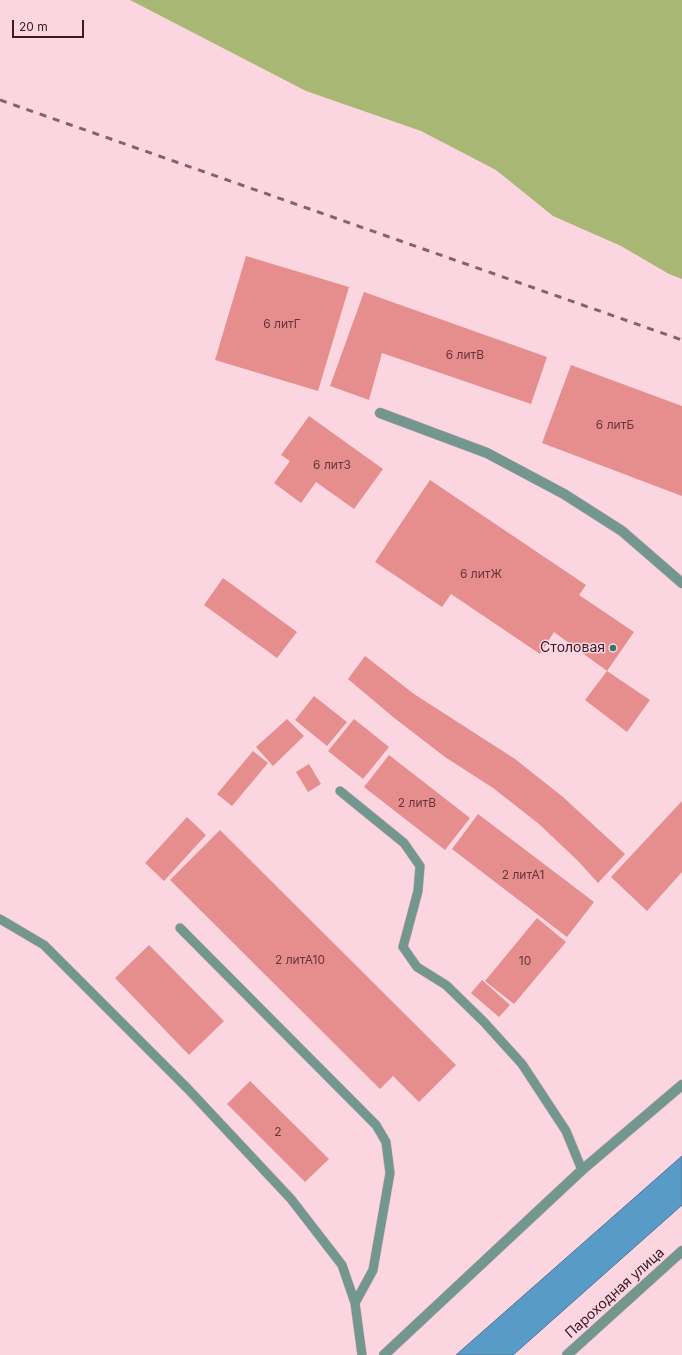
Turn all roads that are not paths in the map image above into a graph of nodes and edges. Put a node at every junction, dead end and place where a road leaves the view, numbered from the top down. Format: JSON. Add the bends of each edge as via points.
{"nodes":[{"id":1,"x":380,"y":414,"type":"dead end"},
{"id":2,"x":682,"y":583,"type":"edge"},
{"id":3,"x":340,"y":791,"type":"dead end"},
{"id":4,"x":0,"y":919,"type":"edge"},
{"id":5,"x":180,"y":928,"type":"dead end"},
{"id":6,"x":682,"y":1085,"type":"edge"},
{"id":7,"x":582,"y":1170,"type":"junction"},
{"id":8,"x":682,"y":1251,"type":"edge"},
{"id":9,"x":355,"y":1303,"type":"junction"},
{"id":10,"x":362,"y":1355,"type":"edge"},
{"id":11,"x":384,"y":1355,"type":"edge"},
{"id":12,"x":567,"y":1355,"type":"edge"}],
"edges":[{"from":1,"to":2,"type":"street","via":[[487,453],[564,494],[622,531]]},
{"from":3,"to":7,"type":"lane","via":[[404,844],[420,866],[418,891],[403,947],[417,967],[446,985],[522,1064],[566,1131]]},
{"from":4,"to":9,"type":"lane","via":[[44,944],[188,1089],[291,1199],[342,1265]]},
{"from":5,"to":9,"type":"lane","via":[[376,1126],[386,1142],[390,1173],[373,1270]]},
{"from":6,"to":7,"type":"street"},
{"from":7,"to":11,"type":"street"},
{"from":8,"to":12,"type":"street","name":"Пароходная улица"},
{"from":9,"to":10,"type":"lane"}]}
